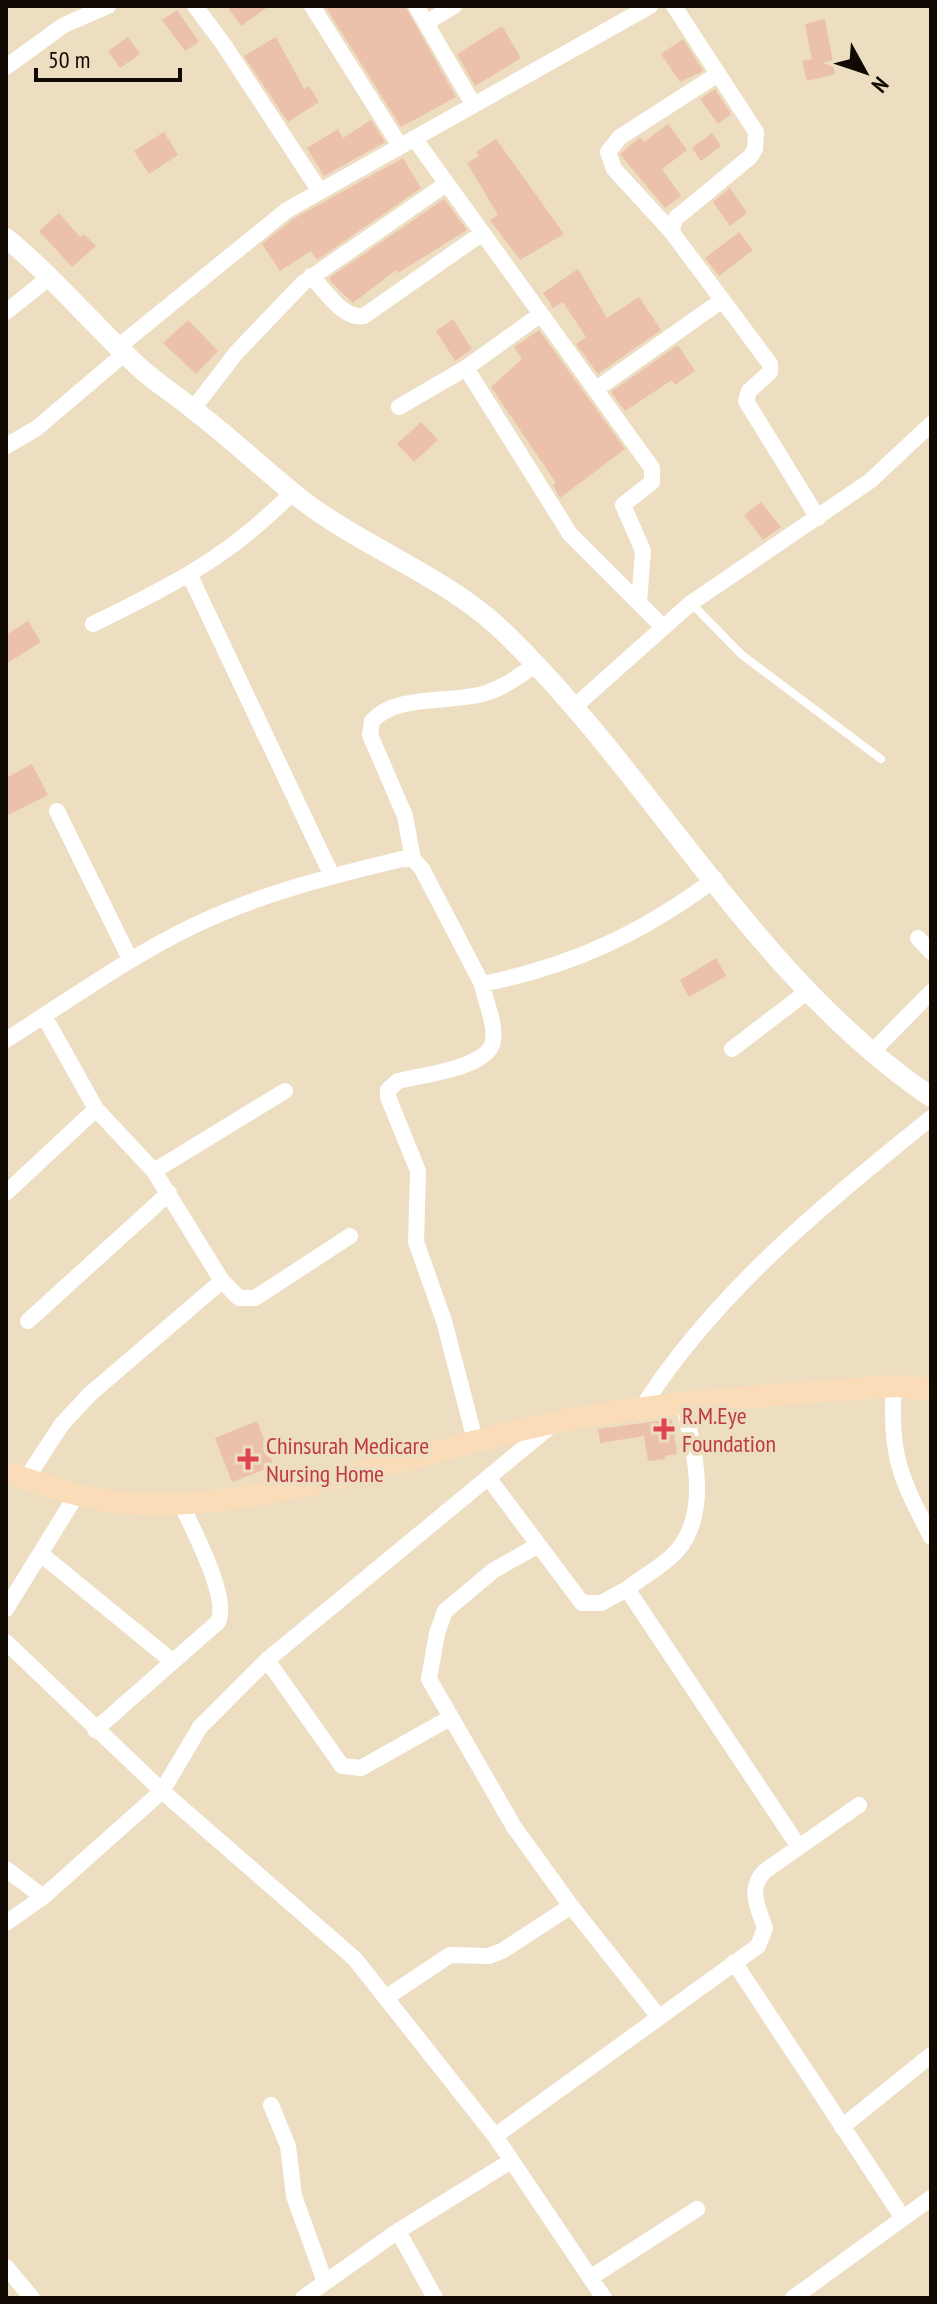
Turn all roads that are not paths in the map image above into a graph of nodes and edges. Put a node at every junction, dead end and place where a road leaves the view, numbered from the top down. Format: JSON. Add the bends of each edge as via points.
{"nodes":[{"id":1,"x":108,"y":6,"type":"edge"},
{"id":2,"x":195,"y":6,"type":"edge"},
{"id":3,"x":312,"y":6,"type":"edge"},
{"id":4,"x":416,"y":6,"type":"edge"},
{"id":5,"x":454,"y":6,"type":"edge"},
{"id":6,"x":650,"y":6,"type":"edge"},
{"id":7,"x":674,"y":6,"type":"edge"},
{"id":8,"x":426,"y":23,"type":"junction"},
{"id":9,"x":6,"y":67,"type":"edge"},
{"id":10,"x":718,"y":74,"type":"junction"},
{"id":11,"x":473,"y":104,"type":"junction"},
{"id":12,"x":407,"y":142,"type":"junction"},
{"id":13,"x":446,"y":184,"type":"junction"},
{"id":14,"x":319,"y":190,"type":"junction"},
{"id":15,"x":671,"y":231,"type":"junction"},
{"id":16,"x":481,"y":234,"type":"junction"},
{"id":17,"x":6,"y":238,"type":"edge"},
{"id":18,"x":311,"y":276,"type":"junction"},
{"id":19,"x":50,"y":277,"type":"junction"},
{"id":20,"x":721,"y":301,"type":"junction"},
{"id":21,"x":6,"y":312,"type":"edge"},
{"id":22,"x":541,"y":314,"type":"junction"},
{"id":23,"x":121,"y":350,"type":"junction"},
{"id":24,"x":466,"y":368,"type":"junction"},
{"id":25,"x":595,"y":390,"type":"junction"},
{"id":26,"x":399,"y":407,"type":"dead end"},
{"id":27,"x":193,"y":409,"type":"junction"},
{"id":28,"x":930,"y":427,"type":"edge"},
{"id":29,"x":6,"y":446,"type":"edge"},
{"id":30,"x":293,"y":492,"type":"junction"},
{"id":31,"x":818,"y":518,"type":"junction"},
{"id":32,"x":190,"y":576,"type":"junction"},
{"id":33,"x":639,"y":603,"type":"junction"},
{"id":34,"x":691,"y":603,"type":"junction"},
{"id":35,"x":93,"y":624,"type":"dead end"},
{"id":36,"x":663,"y":627,"type":"junction"},
{"id":37,"x":535,"y":665,"type":"junction"},
{"id":38,"x":574,"y":707,"type":"junction"},
{"id":39,"x":881,"y":759,"type":"dead end"},
{"id":40,"x":57,"y":811,"type":"dead end"},
{"id":41,"x":413,"y":859,"type":"junction"},
{"id":42,"x":332,"y":876,"type":"junction"},
{"id":43,"x":715,"y":879,"type":"junction"},
{"id":44,"x":918,"y":938,"type":"dead end"},
{"id":45,"x":931,"y":952,"type":"edge"},
{"id":46,"x":130,"y":959,"type":"junction"},
{"id":47,"x":482,"y":984,"type":"junction"},
{"id":48,"x":808,"y":991,"type":"junction"},
{"id":49,"x":931,"y":992,"type":"edge"},
{"id":50,"x":44,"y":1016,"type":"junction"},
{"id":51,"x":6,"y":1040,"type":"edge"},
{"id":52,"x":732,"y":1049,"type":"dead end"},
{"id":53,"x":872,"y":1052,"type":"junction"},
{"id":54,"x":285,"y":1091,"type":"dead end"},
{"id":55,"x":931,"y":1097,"type":"edge"},
{"id":56,"x":96,"y":1109,"type":"junction"},
{"id":57,"x":931,"y":1118,"type":"edge"},
{"id":58,"x":154,"y":1171,"type":"junction"},
{"id":59,"x":6,"y":1193,"type":"edge"},
{"id":60,"x":169,"y":1193,"type":"junction"},
{"id":61,"x":350,"y":1236,"type":"dead end"},
{"id":62,"x":222,"y":1281,"type":"junction"},
{"id":63,"x":28,"y":1321,"type":"dead end"},
{"id":64,"x":894,"y":1386,"type":"junction"},
{"id":65,"x":931,"y":1389,"type":"edge"},
{"id":66,"x":683,"y":1402,"type":"junction"},
{"id":67,"x":643,"y":1406,"type":"junction"},
{"id":68,"x":555,"y":1422,"type":"junction"},
{"id":69,"x":475,"y":1440,"type":"junction"},
{"id":70,"x":16,"y":1475,"type":"edge"},
{"id":71,"x":490,"y":1480,"type":"junction"},
{"id":72,"x":77,"y":1494,"type":"junction"},
{"id":73,"x":181,"y":1503,"type":"junction"},
{"id":74,"x":931,"y":1537,"type":"edge"},
{"id":75,"x":537,"y":1546,"type":"junction"},
{"id":76,"x":42,"y":1555,"type":"junction"},
{"id":77,"x":627,"y":1589,"type":"junction"},
{"id":78,"x":6,"y":1609,"type":"edge"},
{"id":79,"x":6,"y":1642,"type":"edge"},
{"id":80,"x":267,"y":1660,"type":"junction"},
{"id":81,"x":172,"y":1661,"type":"junction"},
{"id":82,"x":450,"y":1718,"type":"junction"},
{"id":83,"x":95,"y":1730,"type":"junction"},
{"id":84,"x":162,"y":1791,"type":"junction"},
{"id":85,"x":859,"y":1805,"type":"dead end"},
{"id":86,"x":799,"y":1847,"type":"junction"},
{"id":87,"x":6,"y":1869,"type":"edge"},
{"id":88,"x":43,"y":1897,"type":"junction"},
{"id":89,"x":571,"y":1906,"type":"junction"},
{"id":90,"x":6,"y":1923,"type":"edge"},
{"id":91,"x":734,"y":1962,"type":"junction"},
{"id":92,"x":387,"y":1997,"type":"junction"},
{"id":93,"x":659,"y":2017,"type":"junction"},
{"id":94,"x":931,"y":2055,"type":"edge"},
{"id":95,"x":271,"y":2105,"type":"dead end"},
{"id":96,"x":842,"y":2127,"type":"junction"},
{"id":97,"x":495,"y":2136,"type":"junction"},
{"id":98,"x":511,"y":2161,"type":"junction"},
{"id":99,"x":931,"y":2198,"type":"edge"},
{"id":100,"x":697,"y":2209,"type":"dead end"},
{"id":101,"x":903,"y":2218,"type":"junction"},
{"id":102,"x":398,"y":2231,"type":"junction"},
{"id":103,"x":6,"y":2267,"type":"edge"},
{"id":104,"x":590,"y":2278,"type":"junction"},
{"id":105,"x":325,"y":2282,"type":"junction"},
{"id":106,"x":32,"y":2298,"type":"edge"},
{"id":107,"x":303,"y":2298,"type":"edge"},
{"id":108,"x":435,"y":2298,"type":"edge"},
{"id":109,"x":604,"y":2298,"type":"edge"},
{"id":110,"x":793,"y":2298,"type":"edge"}],
"edges":[{"from":1,"to":9,"type":"street","via":[[64,25]]},
{"from":2,"to":14,"type":"street"},
{"from":3,"to":12,"type":"street"},
{"from":4,"to":8,"type":"street"},
{"from":5,"to":8,"type":"street"},
{"from":6,"to":11,"type":"street"},
{"from":7,"to":10,"type":"street"},
{"from":8,"to":11,"type":"street"},
{"from":10,"to":15,"type":"street","via":[[756,132],[755,149],[676,218]]},
{"from":10,"to":15,"type":"street","via":[[620,137],[608,152],[614,169]]},
{"from":11,"to":12,"type":"street"},
{"from":12,"to":13,"type":"street"},
{"from":12,"to":14,"type":"street"},
{"from":13,"to":16,"type":"street"},
{"from":13,"to":18,"type":"street"},
{"from":14,"to":23,"type":"street","via":[[256,232]]},
{"from":15,"to":20,"type":"street"},
{"from":16,"to":18,"type":"street","via":[[364,316],[343,310]]},
{"from":16,"to":22,"type":"street"},
{"from":17,"to":19,"type":"street"},
{"from":18,"to":27,"type":"street","via":[[236,353]]},
{"from":19,"to":21,"type":"street"},
{"from":19,"to":23,"type":"street"},
{"from":20,"to":25,"type":"street"},
{"from":20,"to":31,"type":"street","via":[[770,364],[770,372],[749,391],[746,401]]},
{"from":22,"to":24,"type":"street"},
{"from":22,"to":25,"type":"street"},
{"from":23,"to":27,"type":"street"},
{"from":23,"to":29,"type":"street","via":[[37,428]]},
{"from":24,"to":26,"type":"street"},
{"from":24,"to":33,"type":"street","via":[[570,534]]},
{"from":25,"to":33,"type":"street","via":[[655,474],[623,505],[643,551]]},
{"from":27,"to":30,"type":"street"},
{"from":28,"to":31,"type":"street","via":[[870,481]]},
{"from":30,"to":32,"type":"street","via":[[239,543]]},
{"from":30,"to":37,"type":"street","via":[[334,523],[476,607]]},
{"from":31,"to":34,"type":"street"},
{"from":32,"to":35,"type":"street"},
{"from":32,"to":42,"type":"street"},
{"from":33,"to":36,"type":"street"},
{"from":34,"to":36,"type":"street"},
{"from":34,"to":39,"type":"lane","via":[[742,655]]},
{"from":36,"to":38,"type":"street"},
{"from":37,"to":38,"type":"street"},
{"from":37,"to":41,"type":"street","via":[[488,693],[396,706],[372,721],[370,735],[405,816]]},
{"from":38,"to":43,"type":"street"},
{"from":40,"to":46,"type":"street"},
{"from":41,"to":42,"type":"street"},
{"from":41,"to":47,"type":"street"},
{"from":42,"to":46,"type":"street","via":[[223,913]]},
{"from":43,"to":47,"type":"street","via":[[628,937]]},
{"from":43,"to":48,"type":"street"},
{"from":44,"to":45,"type":"street"},
{"from":46,"to":50,"type":"street"},
{"from":47,"to":69,"type":"street","via":[[494,1037],[491,1048],[477,1061],[398,1081],[388,1090],[418,1171],[416,1242],[451,1345]]},
{"from":48,"to":52,"type":"street"},
{"from":48,"to":53,"type":"street"},
{"from":49,"to":53,"type":"street"},
{"from":50,"to":51,"type":"street"},
{"from":50,"to":56,"type":"street"},
{"from":53,"to":55,"type":"street"},
{"from":54,"to":58,"type":"street"},
{"from":56,"to":58,"type":"street"},
{"from":56,"to":59,"type":"street"},
{"from":57,"to":67,"type":"street","via":[[762,1263],[691,1339]]},
{"from":58,"to":60,"type":"street"},
{"from":60,"to":62,"type":"street"},
{"from":60,"to":63,"type":"street"},
{"from":61,"to":62,"type":"street","via":[[255,1298],[239,1298]]},
{"from":62,"to":70,"type":"street","via":[[90,1394]]},
{"from":64,"to":65,"type":"main road"},
{"from":64,"to":66,"type":"main road"},
{"from":64,"to":74,"type":"street","via":[[893,1450]]},
{"from":66,"to":67,"type":"main road"},
{"from":66,"to":77,"type":"street","via":[[697,1484],[691,1521],[676,1552]]},
{"from":67,"to":68,"type":"main road"},
{"from":68,"to":69,"type":"main road"},
{"from":68,"to":71,"type":"street"},
{"from":69,"to":73,"type":"main road","via":[[288,1486]]},
{"from":70,"to":72,"type":"main road"},
{"from":71,"to":75,"type":"street"},
{"from":71,"to":80,"type":"street"},
{"from":72,"to":73,"type":"main road","via":[[117,1502]]},
{"from":72,"to":76,"type":"street"},
{"from":73,"to":81,"type":"street","via":[[223,1605],[218,1622]]},
{"from":75,"to":77,"type":"street","via":[[582,1603],[601,1603]]},
{"from":75,"to":82,"type":"street","via":[[486,1576],[445,1611],[429,1679]]},
{"from":76,"to":78,"type":"street"},
{"from":76,"to":81,"type":"street"},
{"from":77,"to":86,"type":"street"},
{"from":79,"to":83,"type":"street"},
{"from":80,"to":82,"type":"street","via":[[342,1766],[361,1768]]},
{"from":80,"to":84,"type":"street","via":[[200,1727]]},
{"from":81,"to":83,"type":"street"},
{"from":82,"to":89,"type":"street","via":[[514,1827]]},
{"from":83,"to":84,"type":"street"},
{"from":84,"to":88,"type":"street"},
{"from":84,"to":92,"type":"street","via":[[355,1959]]},
{"from":85,"to":86,"type":"street"},
{"from":86,"to":91,"type":"street","via":[[755,1882],[764,1938]]},
{"from":87,"to":88,"type":"street"},
{"from":88,"to":90,"type":"street"},
{"from":89,"to":92,"type":"street","via":[[502,1951],[450,1955]]},
{"from":89,"to":93,"type":"street"},
{"from":91,"to":93,"type":"street"},
{"from":91,"to":96,"type":"street"},
{"from":92,"to":97,"type":"street"},
{"from":93,"to":97,"type":"street"},
{"from":94,"to":96,"type":"street"},
{"from":95,"to":105,"type":"street","via":[[288,2146],[294,2196]]},
{"from":96,"to":101,"type":"street"},
{"from":97,"to":98,"type":"street"},
{"from":98,"to":102,"type":"street"},
{"from":98,"to":104,"type":"street"},
{"from":99,"to":101,"type":"street"},
{"from":100,"to":104,"type":"street"},
{"from":101,"to":110,"type":"street"},
{"from":102,"to":105,"type":"street"},
{"from":102,"to":108,"type":"street"},
{"from":103,"to":106,"type":"street"},
{"from":104,"to":109,"type":"street"},
{"from":105,"to":107,"type":"street"}]}
